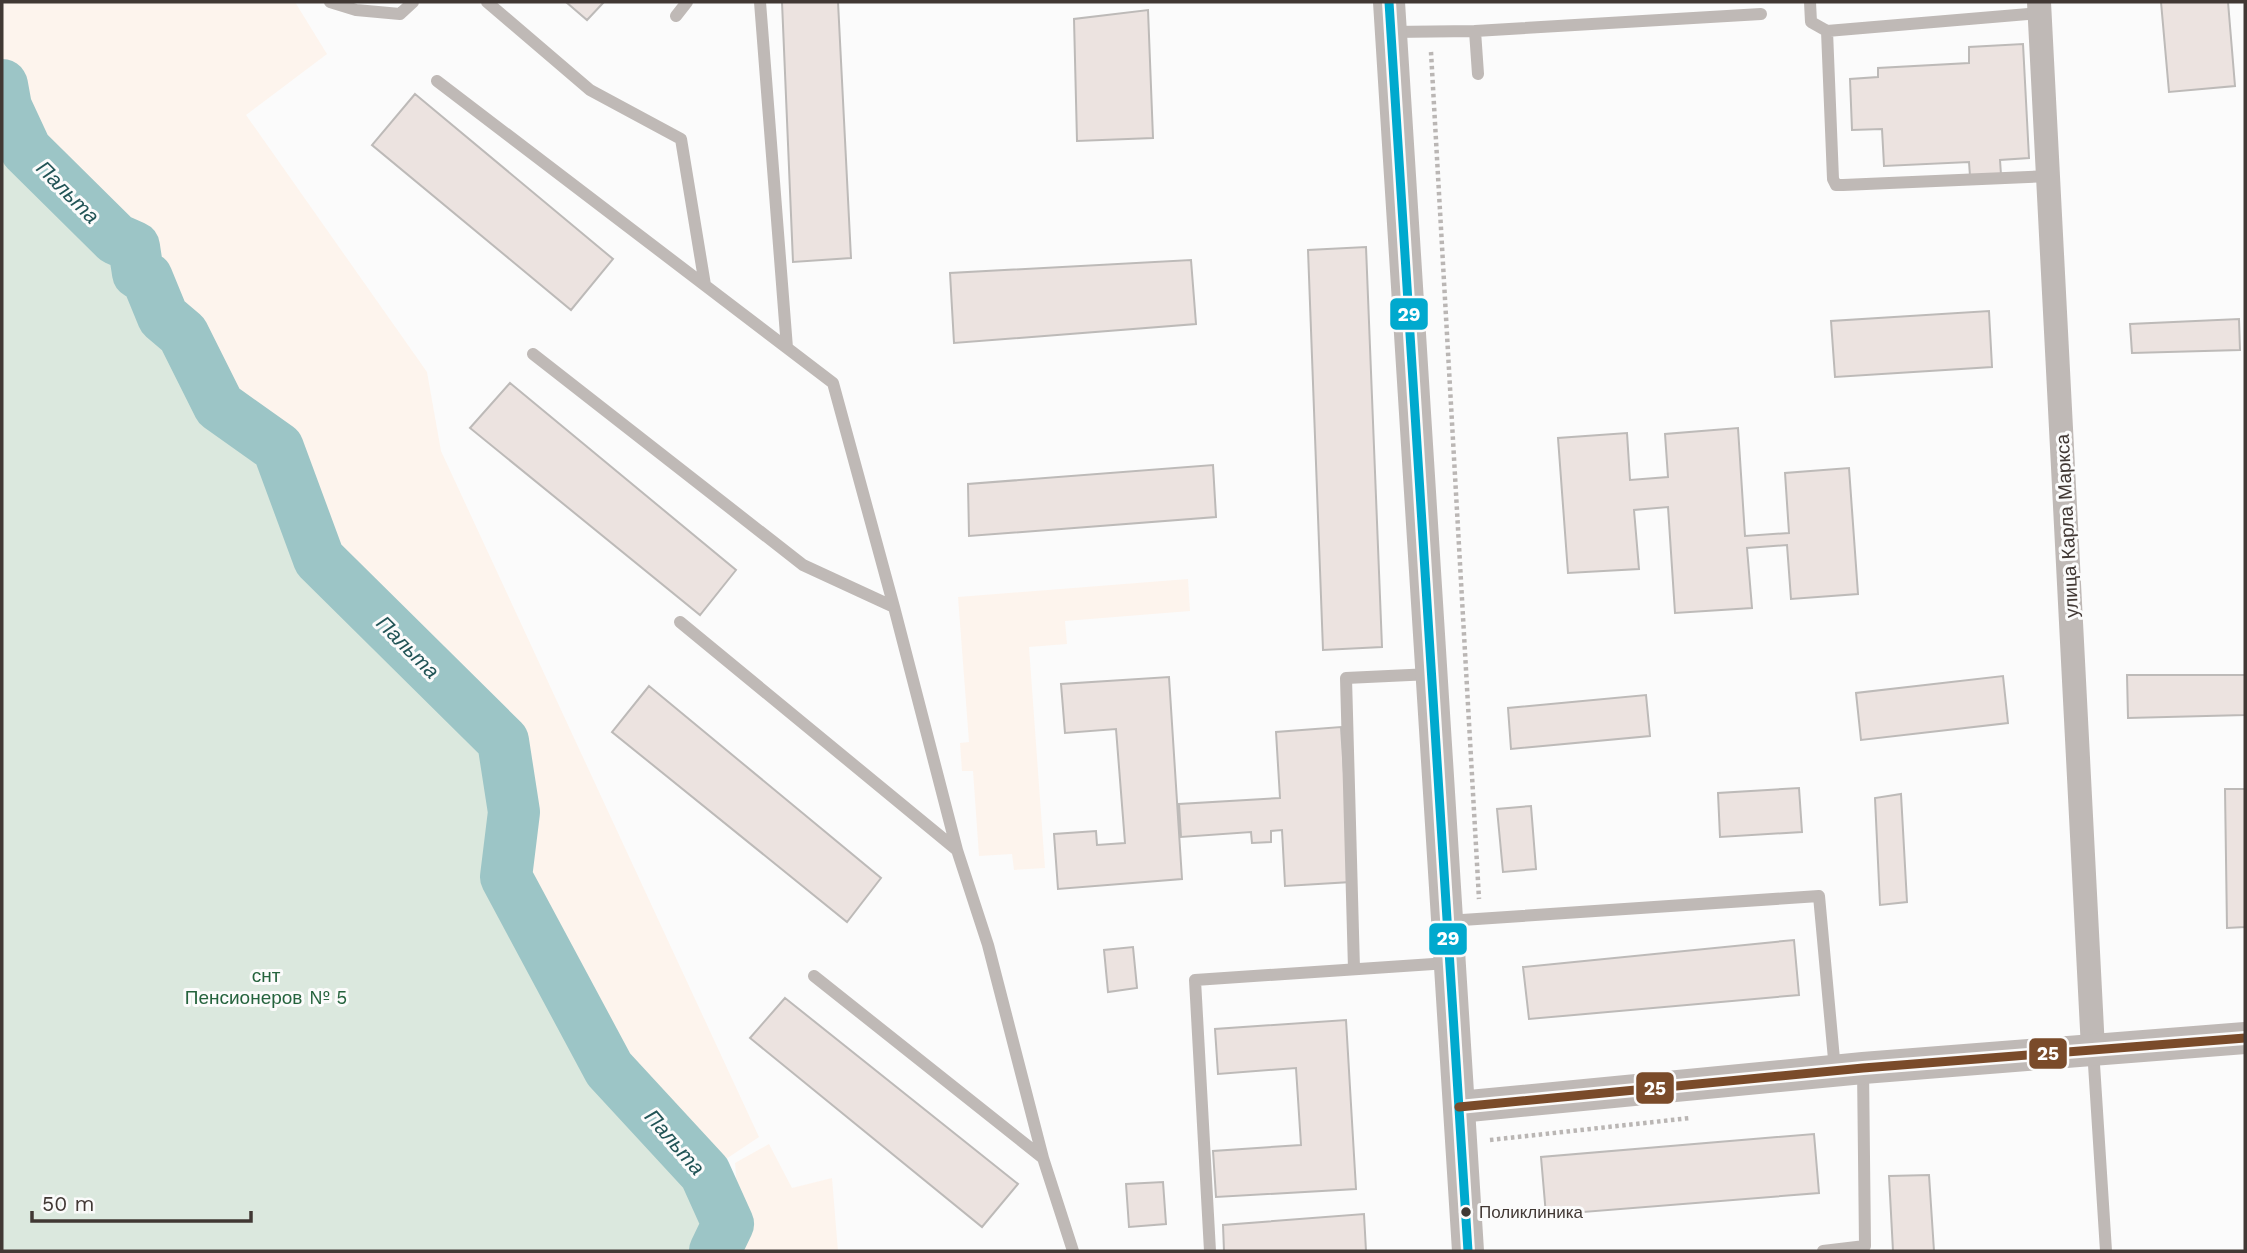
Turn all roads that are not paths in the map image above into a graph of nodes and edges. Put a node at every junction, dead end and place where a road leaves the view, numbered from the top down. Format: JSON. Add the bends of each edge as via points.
{"nodes":[{"id":1,"x":330,"y":2,"type":"edge"},
{"id":2,"x":413,"y":2,"type":"edge"},
{"id":3,"x":487,"y":2,"type":"edge"},
{"id":4,"x":687,"y":2,"type":"edge"},
{"id":5,"x":761,"y":2,"type":"edge"},
{"id":6,"x":1810,"y":2,"type":"edge"},
{"id":7,"x":2039,"y":7,"type":"edge"},
{"id":8,"x":1761,"y":14,"type":"dead end"},
{"id":9,"x":676,"y":16,"type":"dead end"},
{"id":10,"x":1390,"y":17,"type":"edge"},
{"id":11,"x":1475,"y":31,"type":"junction"},
{"id":12,"x":1827,"y":31,"type":"junction"},
{"id":13,"x":1478,"y":74,"type":"dead end"},
{"id":14,"x":437,"y":81,"type":"dead end"},
{"id":15,"x":2049,"y":176,"type":"junction"},
{"id":16,"x":705,"y":285,"type":"junction"},
{"id":17,"x":787,"y":348,"type":"junction"},
{"id":18,"x":533,"y":354,"type":"dead end"},
{"id":19,"x":894,"y":607,"type":"junction"},
{"id":20,"x":680,"y":622,"type":"dead end"},
{"id":21,"x":1432,"y":674,"type":"junction"},
{"id":22,"x":957,"y":850,"type":"junction"},
{"id":23,"x":1447,"y":921,"type":"junction"},
{"id":24,"x":1450,"y":963,"type":"junction"},
{"id":25,"x":1354,"y":969,"type":"junction"},
{"id":26,"x":814,"y":976,"type":"dead end"},
{"id":27,"x":2245,"y":1038,"type":"edge"},
{"id":28,"x":2093,"y":1049,"type":"junction"},
{"id":29,"x":1849,"y":1069,"type":"junction"},
{"id":30,"x":1459,"y":1107,"type":"junction"},
{"id":31,"x":1043,"y":1158,"type":"junction"},
{"id":32,"x":1073,"y":1251,"type":"edge"},
{"id":33,"x":1210,"y":1251,"type":"edge"},
{"id":34,"x":1468,"y":1251,"type":"edge"},
{"id":35,"x":1822,"y":1251,"type":"edge"},
{"id":36,"x":2106,"y":1251,"type":"edge"}],
"edges":[{"from":1,"to":2,"type":"lane","via":[[400,14]]},
{"from":3,"to":16,"type":"lane","via":[[590,90],[681,139]]},
{"from":4,"to":9,"type":"lane"},
{"from":5,"to":17,"type":"lane"},
{"from":6,"to":12,"type":"lane","via":[[1811,22]]},
{"from":7,"to":12,"type":"lane"},
{"from":7,"to":15,"type":"street","name":"улица Карла Маркса"},
{"from":8,"to":11,"type":"lane"},
{"from":10,"to":11,"type":"lane","via":[[1430,32]]},
{"from":10,"to":21,"type":"street"},
{"from":11,"to":13,"type":"lane"},
{"from":12,"to":15,"type":"lane","via":[[1836,185]]},
{"from":14,"to":16,"type":"lane"},
{"from":15,"to":28,"type":"street","name":"улица Карла Маркса"},
{"from":16,"to":17,"type":"lane"},
{"from":17,"to":19,"type":"lane","via":[[833,383]]},
{"from":18,"to":19,"type":"lane","via":[[803,565]]},
{"from":19,"to":22,"type":"lane"},
{"from":20,"to":22,"type":"lane"},
{"from":21,"to":23,"type":"street"},
{"from":21,"to":25,"type":"lane","via":[[1346,678]]},
{"from":22,"to":31,"type":"lane","via":[[988,945]]},
{"from":23,"to":24,"type":"street"},
{"from":23,"to":29,"type":"lane","via":[[1819,896]]},
{"from":24,"to":25,"type":"lane"},
{"from":24,"to":30,"type":"street"},
{"from":25,"to":33,"type":"lane","via":[[1195,980]]},
{"from":26,"to":31,"type":"lane"},
{"from":27,"to":28,"type":"street"},
{"from":28,"to":29,"type":"street"},
{"from":28,"to":36,"type":"lane"},
{"from":29,"to":30,"type":"street"},
{"from":29,"to":35,"type":"lane","via":[[1865,1246]]},
{"from":30,"to":34,"type":"street"},
{"from":31,"to":32,"type":"lane"}]}
